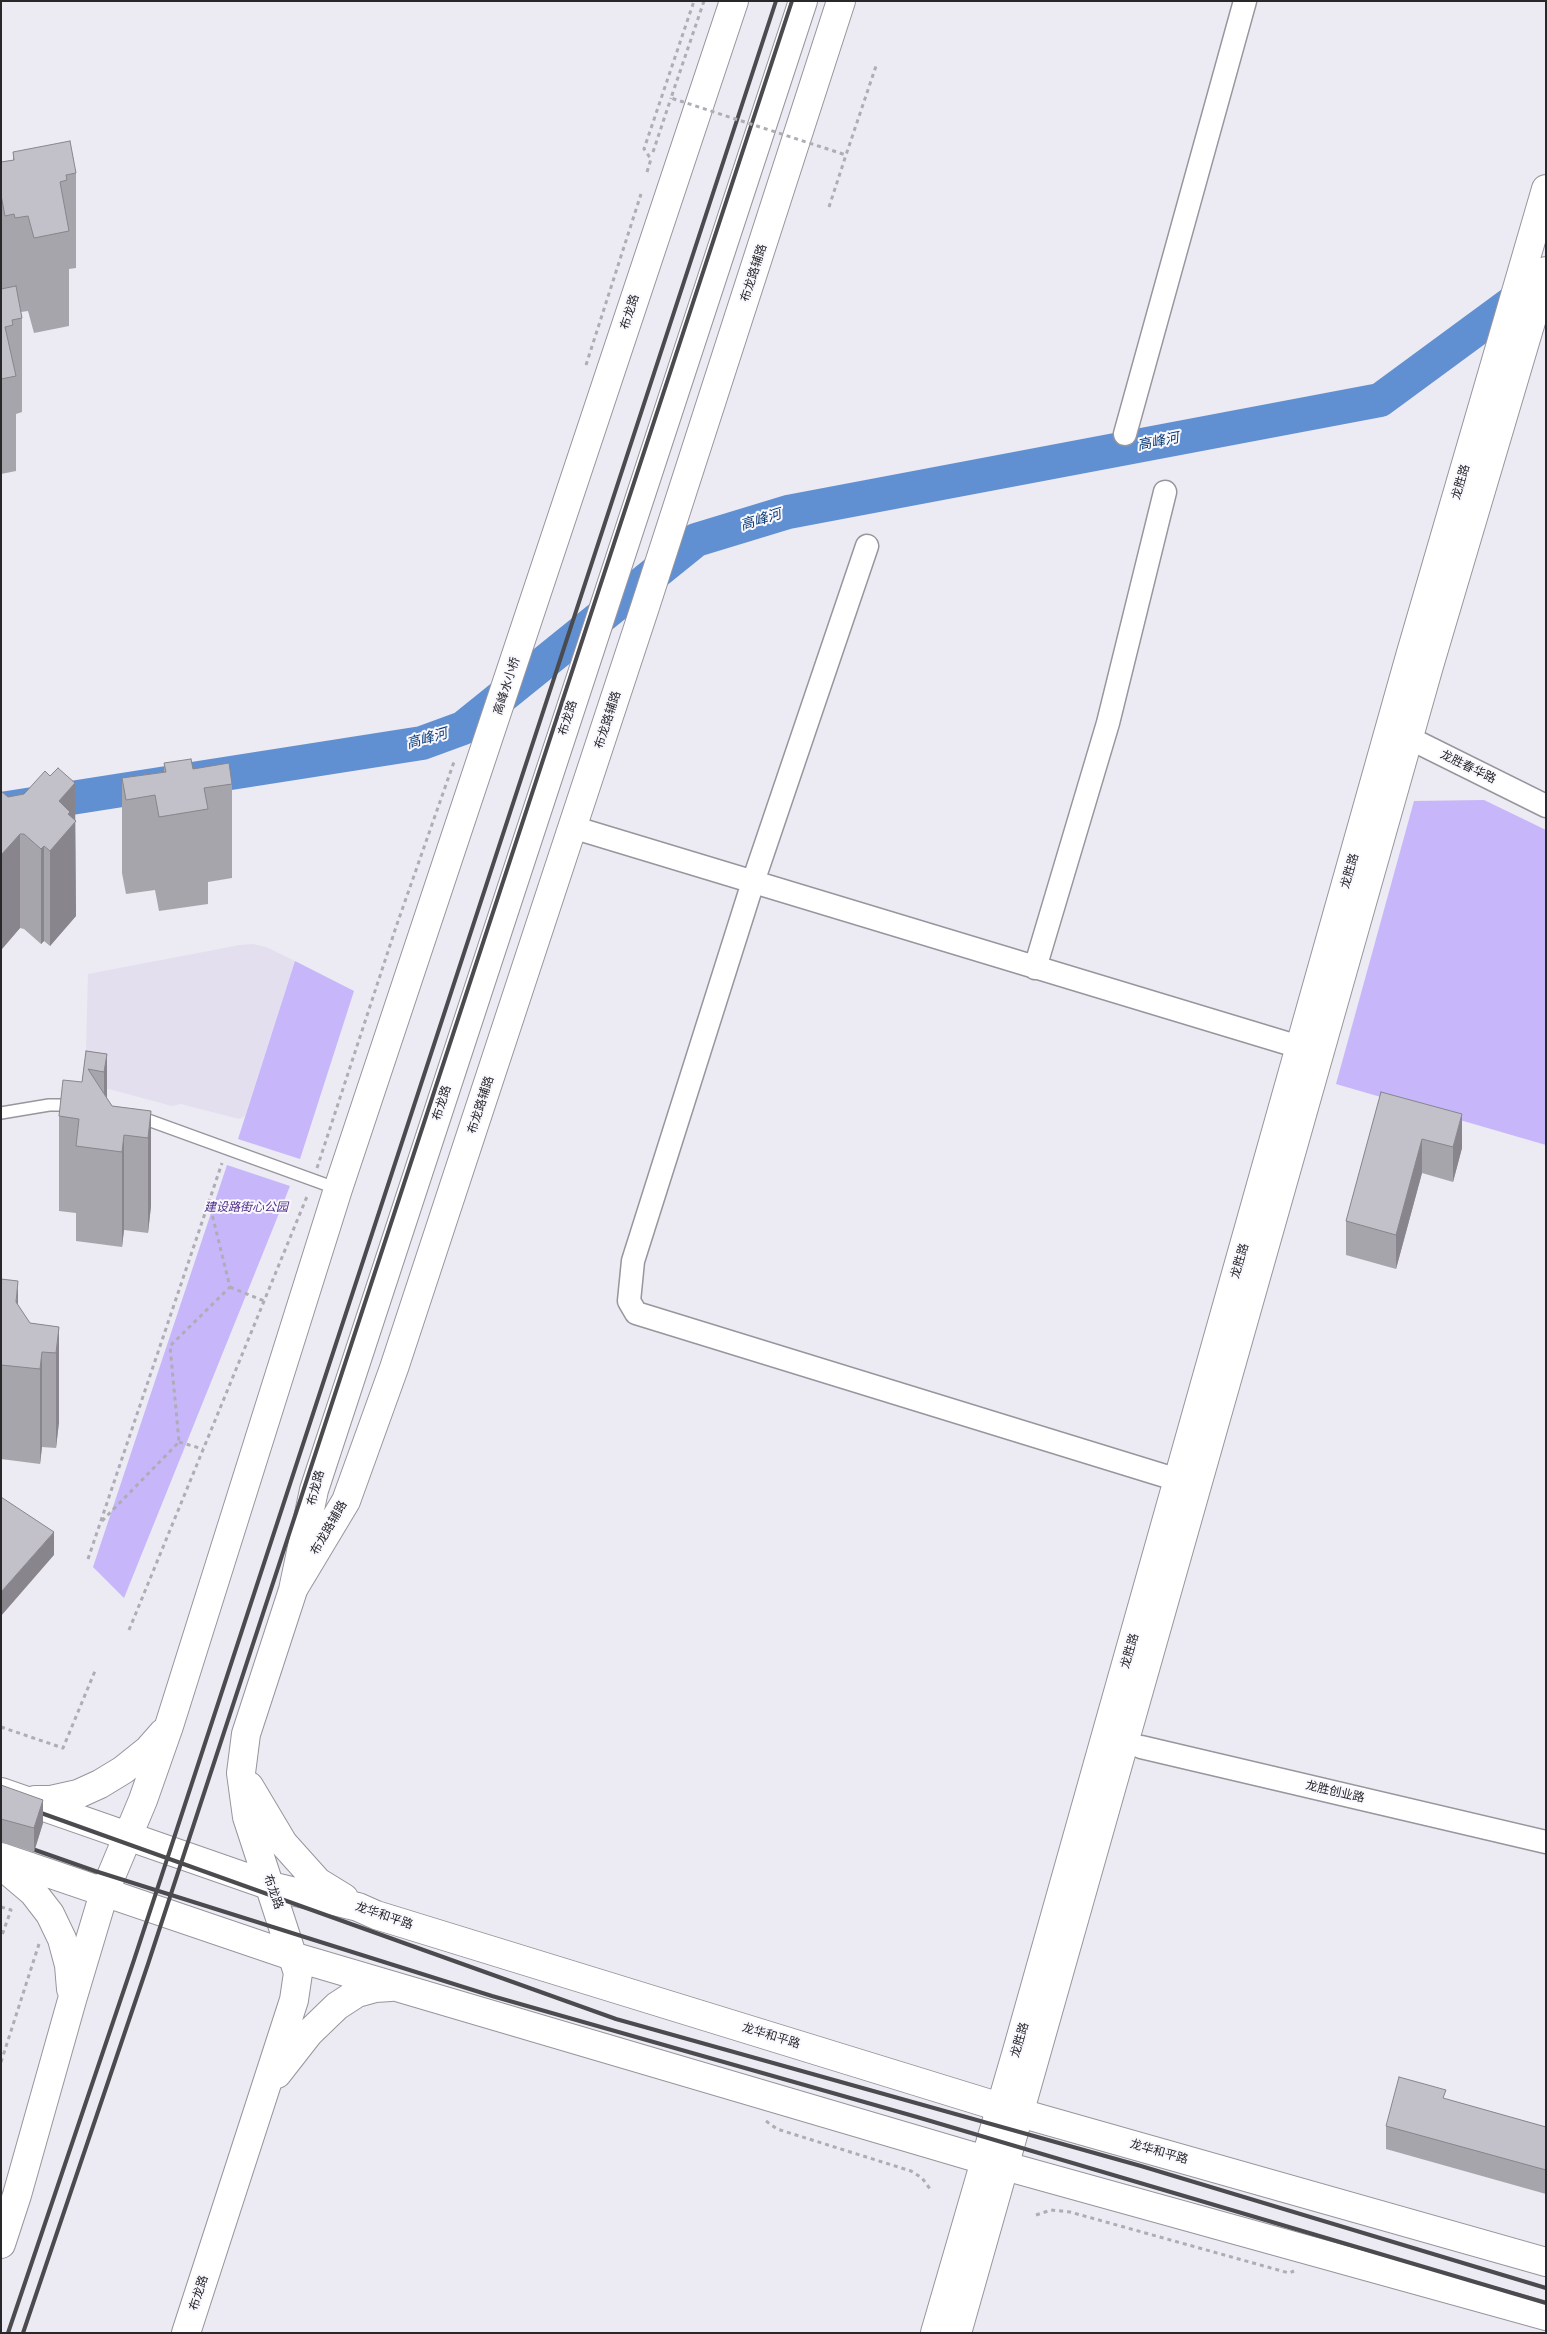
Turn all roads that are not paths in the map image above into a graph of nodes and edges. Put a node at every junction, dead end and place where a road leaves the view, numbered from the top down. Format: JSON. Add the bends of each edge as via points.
{"nodes":[{"id":1,"x":734,"y":1,"type":"edge"},
{"id":2,"x":803,"y":1,"type":"edge"},
{"id":3,"x":841,"y":1,"type":"edge"},
{"id":4,"x":1245,"y":1,"type":"edge"},
{"id":5,"x":1546,"y":189,"type":"edge"},
{"id":6,"x":1546,"y":271,"type":"edge"},
{"id":7,"x":1125,"y":434,"type":"dead end"},
{"id":8,"x":1165,"y":492,"type":"dead end"},
{"id":9,"x":867,"y":546,"type":"dead end"},
{"id":10,"x":526,"y":623,"type":"joint"},
{"id":11,"x":1399,"y":733,"type":"junction"},
{"id":12,"x":1546,"y":806,"type":"edge"},
{"id":13,"x":572,"y":828,"type":"junction"},
{"id":14,"x":753,"y":882,"type":"junction"},
{"id":15,"x":1035,"y":968,"type":"junction"},
{"id":16,"x":1310,"y":1050,"type":"junction"},
{"id":17,"x":89,"y":1106,"type":"edge"},
{"id":18,"x":1,"y":1113,"type":"edge"},
{"id":19,"x":129,"y":1114,"type":"edge"},
{"id":20,"x":338,"y":1189,"type":"junction"},
{"id":21,"x":1178,"y":1480,"type":"junction"},
{"id":22,"x":293,"y":1590,"type":"junction"},
{"id":23,"x":169,"y":1726,"type":"junction"},
{"id":24,"x":1133,"y":1745,"type":"junction"},
{"id":25,"x":241,"y":1773,"type":"junction"},
{"id":26,"x":12,"y":1796,"type":"edge"},
{"id":27,"x":129,"y":1835,"type":"junction"},
{"id":28,"x":1541,"y":1835,"type":"edge"},
{"id":29,"x":1,"y":1857,"type":"edge"},
{"id":30,"x":1,"y":1865,"type":"edge"},
{"id":31,"x":271,"y":1886,"type":"junction"},
{"id":32,"x":104,"y":1893,"type":"junction"},
{"id":33,"x":358,"y":1907,"type":"junction"},
{"id":34,"x":295,"y":1957,"type":"junction"},
{"id":35,"x":394,"y":1986,"type":"junction"},
{"id":36,"x":72,"y":2000,"type":"junction"},
{"id":37,"x":266,"y":2089,"type":"junction"},
{"id":38,"x":1010,"y":2110,"type":"junction"},
{"id":39,"x":995,"y":2163,"type":"junction"},
{"id":40,"x":18,"y":2195,"type":"junction"},
{"id":41,"x":1,"y":2219,"type":"edge"},
{"id":42,"x":1,"y":2244,"type":"edge"},
{"id":43,"x":1546,"y":2262,"type":"edge"},
{"id":44,"x":1546,"y":2316,"type":"edge"},
{"id":45,"x":186,"y":2333,"type":"edge"},
{"id":46,"x":935,"y":2333,"type":"edge"},
{"id":47,"x":958,"y":2333,"type":"edge"}],
"edges":[{"from":1,"to":10,"type":"main road","name":"布龙路"},
{"from":2,"to":22,"type":"main road","name":"布龙路","via":[[314,1490]]},
{"from":3,"to":13,"type":"main road","name":"布龙路辅路"},
{"from":4,"to":7,"type":"street"},
{"from":5,"to":11,"type":"main road","name":"龙胜路","via":[[1505,331]]},
{"from":6,"to":11,"type":"main road","name":"龙胜路"},
{"from":8,"to":15,"type":"street","via":[[1108,722]]},
{"from":9,"to":14,"type":"street"},
{"from":10,"to":20,"type":"main road","name":"高峰水小桥"},
{"from":11,"to":12,"type":"street","name":"龙胜春华路"},
{"from":11,"to":16,"type":"main road","name":"龙胜路"},
{"from":13,"to":14,"type":"street"},
{"from":13,"to":22,"type":"main road","name":"布龙路辅路","via":[[394,1368],[346,1501]]},
{"from":14,"to":15,"type":"street"},
{"from":14,"to":21,"type":"street","via":[[633,1262],[628,1301],[636,1313]]},
{"from":15,"to":16,"type":"street"},
{"from":16,"to":21,"type":"main road","name":"龙胜路"},
{"from":16,"to":24,"type":"main road","name":"龙胜路"},
{"from":17,"to":18,"type":"lane","via":[[48,1105]]},
{"from":19,"to":20,"type":"lane"},
{"from":20,"to":23,"type":"main road"},
{"from":21,"to":38,"type":"main road","name":"龙胜路"},
{"from":22,"to":25,"type":"main road","name":"布龙路","via":[[246,1734]]},
{"from":23,"to":26,"type":"main road","via":[[123,1770],[78,1794],[52,1800]]},
{"from":23,"to":27,"type":"main road"},
{"from":24,"to":28,"type":"street","name":"龙胜创业路"},
{"from":24,"to":38,"type":"main road","name":"龙胜路"},
{"from":25,"to":31,"type":"main road","name":"布龙路","via":[[249,1824]]},
{"from":25,"to":33,"type":"main road","via":[[283,1843],[318,1882]]},
{"from":26,"to":27,"type":"main road","name":"龙华和平路"},
{"from":27,"to":31,"type":"main road","name":"龙华和平路"},
{"from":27,"to":32,"type":"main road"},
{"from":29,"to":32,"type":"main road"},
{"from":30,"to":36,"type":"main road","via":[[33,1892],[50,1914],[70,1965]]},
{"from":31,"to":33,"type":"main road","name":"龙华和平路"},
{"from":31,"to":34,"type":"main road","name":"布龙路"},
{"from":32,"to":34,"type":"main road"},
{"from":32,"to":36,"type":"main road"},
{"from":33,"to":38,"type":"main road","name":"龙华和平路"},
{"from":34,"to":35,"type":"main road"},
{"from":34,"to":37,"type":"main road","name":"布龙路","via":[[298,1973],[294,2000]]},
{"from":35,"to":37,"type":"main road","via":[[357,1993],[337,2006],[309,2033]]},
{"from":35,"to":39,"type":"main road"},
{"from":36,"to":40,"type":"main road"},
{"from":37,"to":45,"type":"main road","name":"布龙路"},
{"from":38,"to":39,"type":"main road","name":"龙胜路"},
{"from":38,"to":43,"type":"main road","name":"龙华和平路"},
{"from":39,"to":44,"type":"main road"},
{"from":39,"to":46,"type":"main road","name":"龙胜路"},
{"from":39,"to":47,"type":"main road","name":"龙胜路"},
{"from":40,"to":41,"type":"main road"},
{"from":40,"to":42,"type":"main road"}]}
